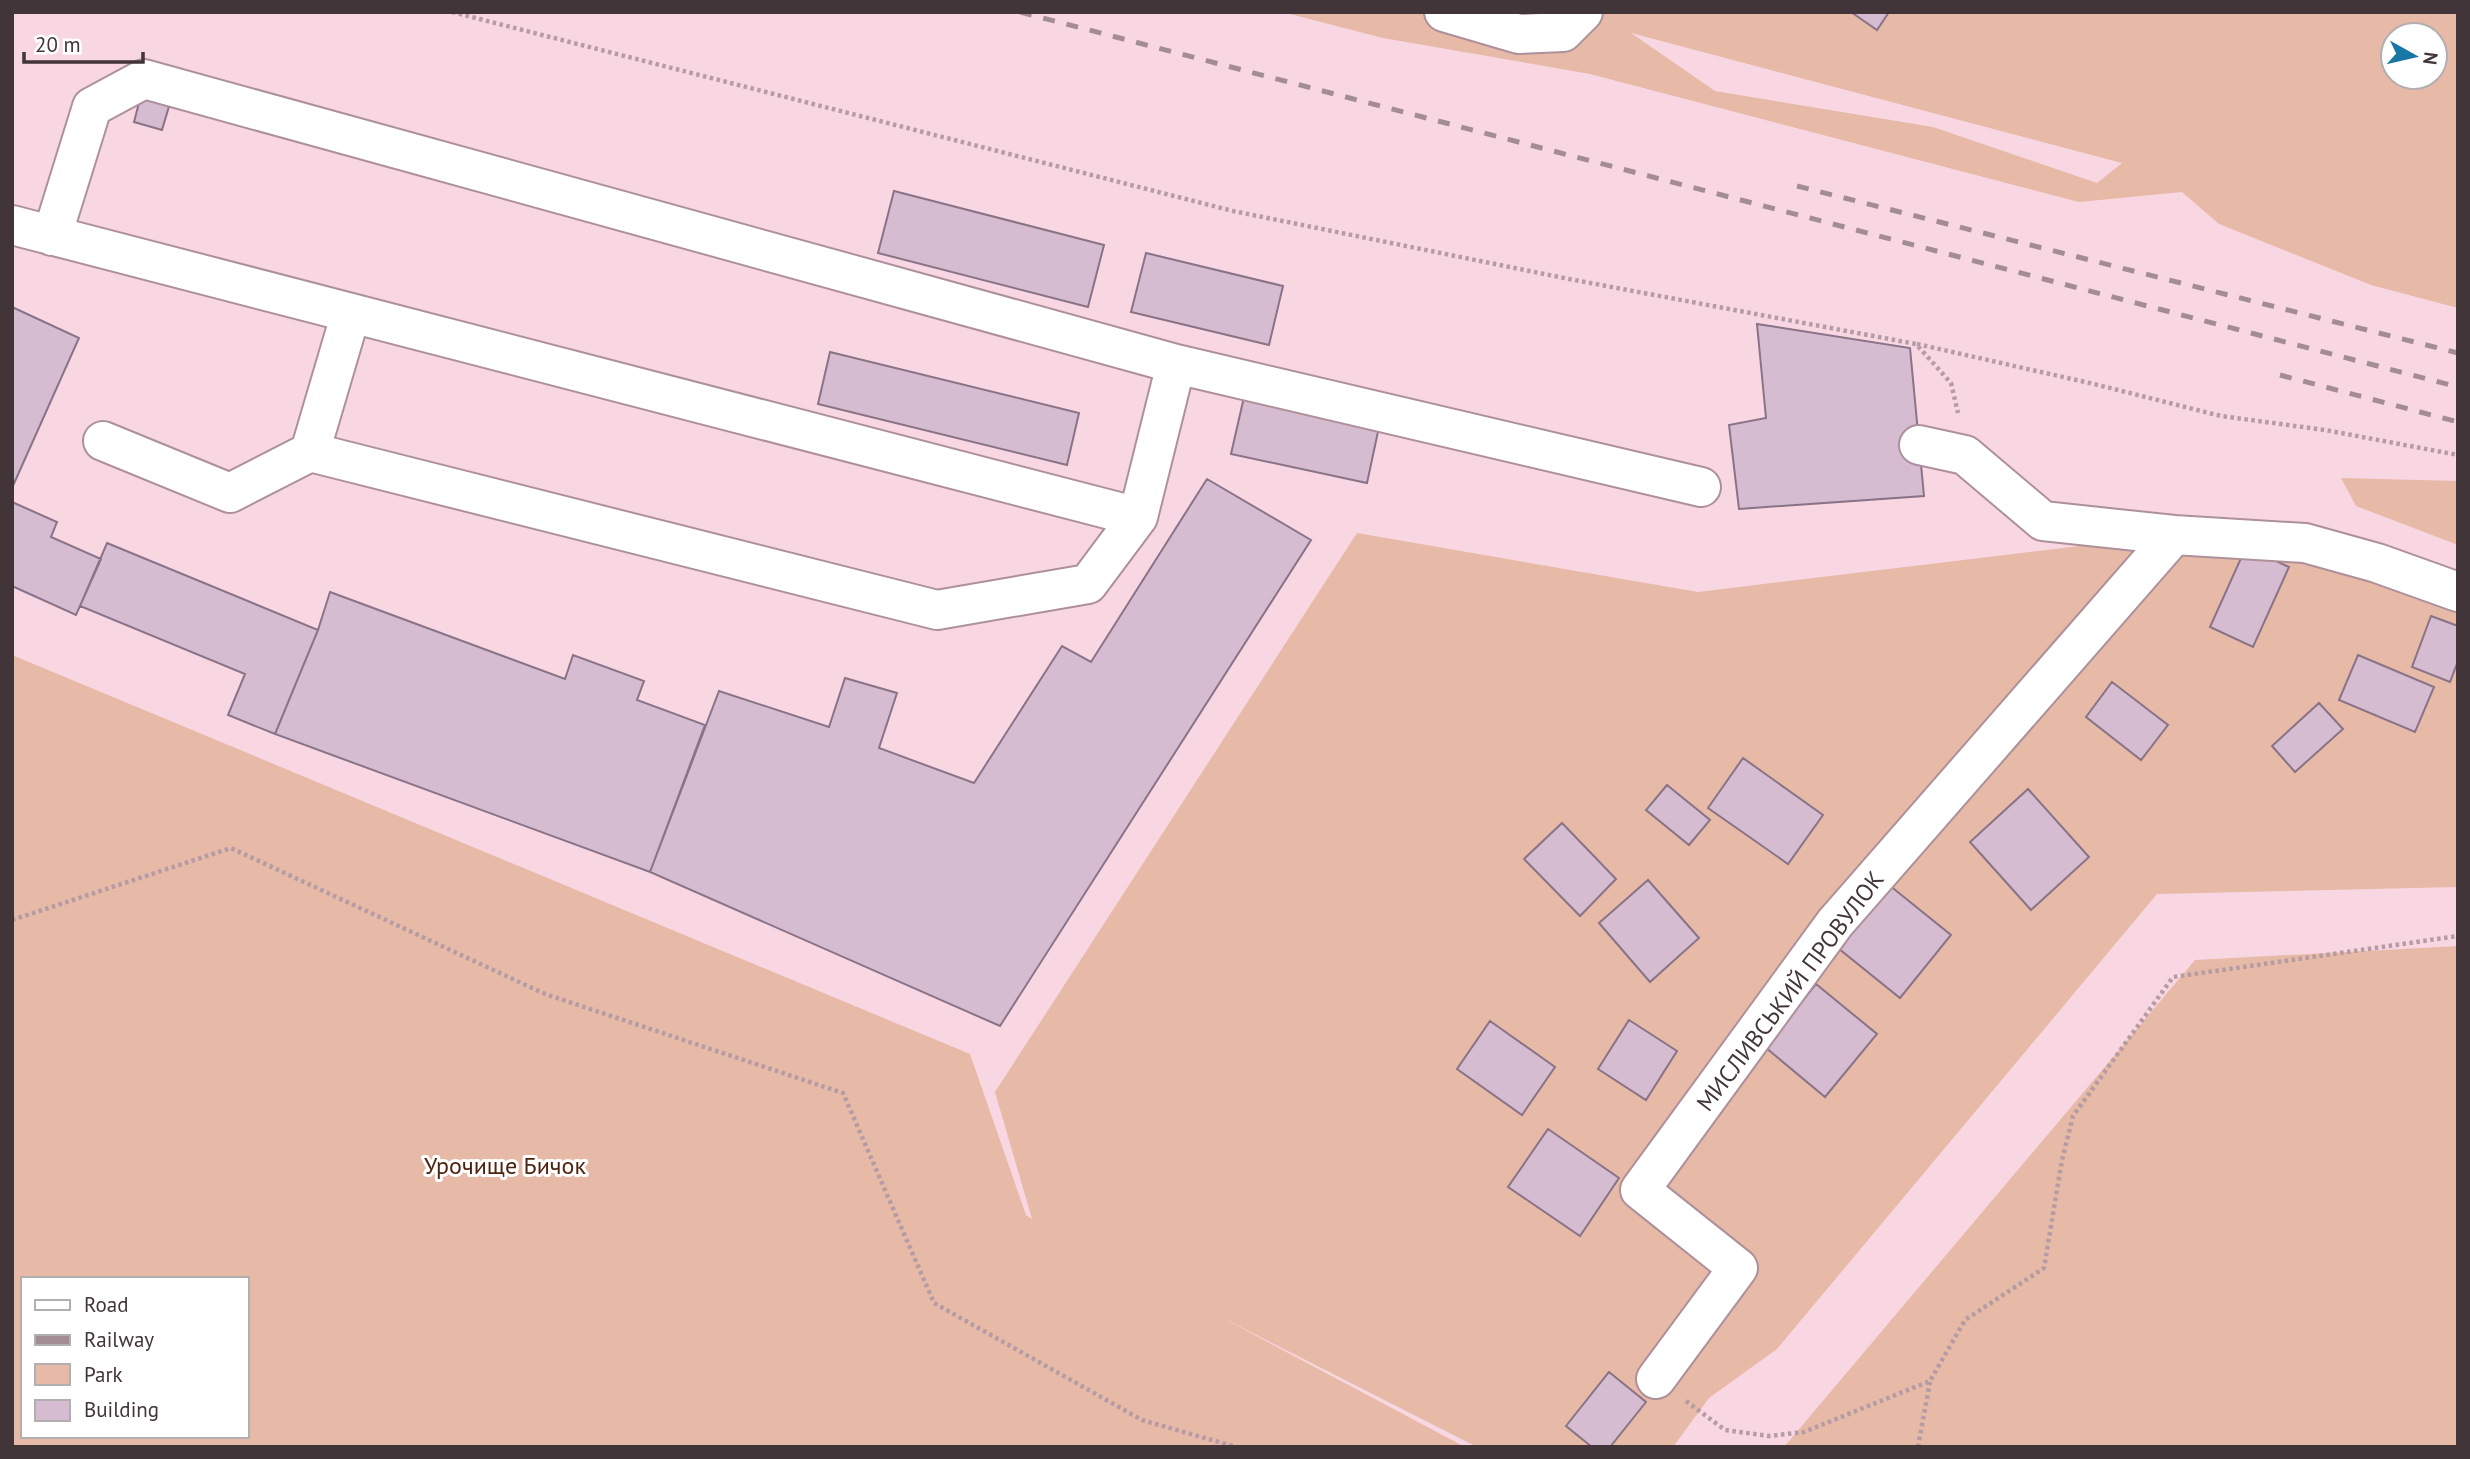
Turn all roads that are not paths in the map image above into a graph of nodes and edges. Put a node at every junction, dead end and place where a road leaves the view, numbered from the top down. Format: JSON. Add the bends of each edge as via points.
{"nodes":[{"id":1,"x":1444,"y":12,"type":"edge"},
{"id":2,"x":1583,"y":12,"type":"edge"},
{"id":3,"x":12,"y":225,"type":"edge"},
{"id":4,"x":52,"y":236,"type":"junction"},
{"id":5,"x":351,"y":313,"type":"junction"},
{"id":6,"x":1176,"y":364,"type":"junction"},
{"id":7,"x":103,"y":441,"type":"dead end"},
{"id":8,"x":1919,"y":445,"type":"dead end"},
{"id":9,"x":310,"y":452,"type":"junction"},
{"id":10,"x":1701,"y":487,"type":"dead end"},
{"id":11,"x":1138,"y":517,"type":"junction"},
{"id":12,"x":2174,"y":535,"type":"junction"},
{"id":13,"x":2458,"y":592,"type":"edge"},
{"id":14,"x":1656,"y":1379,"type":"road end"}],
"edges":[{"from":1,"to":2,"type":"street","via":[[1519,34],[1563,32]]},
{"from":3,"to":4,"type":"street"},
{"from":4,"to":5,"type":"street"},
{"from":4,"to":6,"type":"street","via":[[92,107],[144,79]]},
{"from":5,"to":9,"type":"street"},
{"from":5,"to":11,"type":"street"},
{"from":6,"to":10,"type":"street"},
{"from":6,"to":11,"type":"street"},
{"from":7,"to":9,"type":"street","via":[[230,493]]},
{"from":8,"to":12,"type":"street","via":[[1965,455],[2043,521]]},
{"from":9,"to":11,"type":"street","via":[[937,610],[1088,584]]},
{"from":12,"to":13,"type":"street","via":[[2305,543]]},
{"from":12,"to":14,"type":"street","name":"МИСЛИВСЬКИЙ ПРОВУЛОК","via":[[1835,923],[1640,1190],[1738,1268]]}]}
